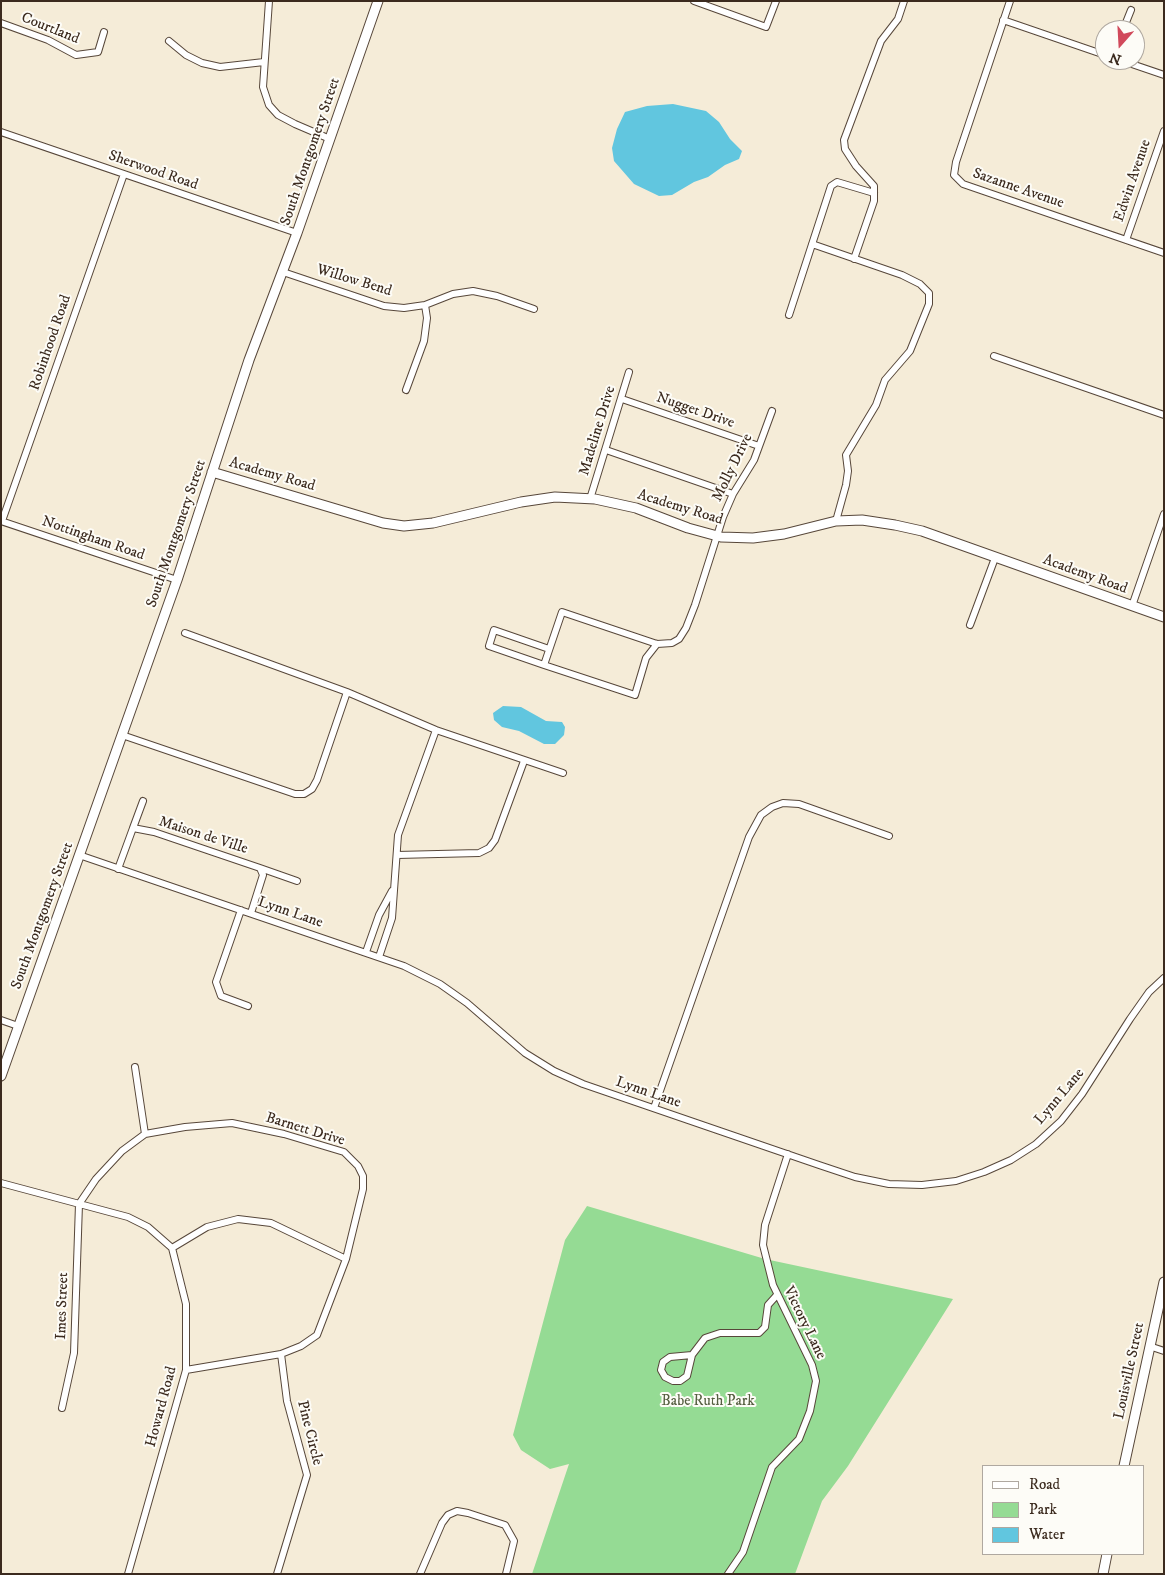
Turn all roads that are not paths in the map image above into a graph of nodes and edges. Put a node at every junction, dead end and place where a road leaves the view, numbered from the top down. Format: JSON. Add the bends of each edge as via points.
{"nodes":[{"id":1,"x":268,"y":1,"type":"edge"},
{"id":2,"x":378,"y":1,"type":"edge"},
{"id":3,"x":694,"y":1,"type":"edge"},
{"id":4,"x":776,"y":1,"type":"edge"},
{"id":5,"x":904,"y":1,"type":"edge"},
{"id":6,"x":1010,"y":1,"type":"edge"},
{"id":7,"x":1131,"y":10,"type":"dead end"},
{"id":8,"x":1003,"y":20,"type":"junction"},
{"id":9,"x":1126,"y":20,"type":"edge"},
{"id":10,"x":1,"y":23,"type":"edge"},
{"id":11,"x":104,"y":32,"type":"dead end"},
{"id":12,"x":169,"y":42,"type":"dead end"},
{"id":13,"x":1095,"y":52,"type":"edge"},
{"id":14,"x":264,"y":62,"type":"junction"},
{"id":15,"x":1145,"y":69,"type":"edge"},
{"id":16,"x":1164,"y":75,"type":"edge"},
{"id":17,"x":1164,"y":131,"type":"edge"},
{"id":18,"x":1,"y":132,"type":"edge"},
{"id":19,"x":330,"y":139,"type":"junction"},
{"id":20,"x":124,"y":174,"type":"junction"},
{"id":21,"x":874,"y":193,"type":"junction"},
{"id":22,"x":297,"y":233,"type":"junction"},
{"id":23,"x":1126,"y":240,"type":"junction"},
{"id":24,"x":812,"y":244,"type":"junction"},
{"id":25,"x":1164,"y":253,"type":"edge"},
{"id":26,"x":854,"y":259,"type":"junction"},
{"id":27,"x":283,"y":272,"type":"junction"},
{"id":28,"x":425,"y":305,"type":"junction"},
{"id":29,"x":534,"y":309,"type":"dead end"},
{"id":30,"x":789,"y":315,"type":"dead end"},
{"id":31,"x":994,"y":356,"type":"dead end"},
{"id":32,"x":629,"y":372,"type":"dead end"},
{"id":33,"x":406,"y":390,"type":"dead end"},
{"id":34,"x":622,"y":399,"type":"junction"},
{"id":35,"x":772,"y":411,"type":"dead end"},
{"id":36,"x":1164,"y":415,"type":"edge"},
{"id":37,"x":759,"y":446,"type":"junction"},
{"id":38,"x":606,"y":450,"type":"junction"},
{"id":39,"x":212,"y":472,"type":"junction"},
{"id":40,"x":733,"y":494,"type":"junction"},
{"id":41,"x":590,"y":498,"type":"junction"},
{"id":42,"x":1164,"y":514,"type":"edge"},
{"id":43,"x":2,"y":521,"type":"edge"},
{"id":44,"x":836,"y":521,"type":"junction"},
{"id":45,"x":717,"y":535,"type":"junction"},
{"id":46,"x":995,"y":558,"type":"junction"},
{"id":47,"x":176,"y":580,"type":"junction"},
{"id":48,"x":1132,"y":606,"type":"junction"},
{"id":49,"x":1164,"y":617,"type":"edge"},
{"id":50,"x":970,"y":625,"type":"dead end"},
{"id":51,"x":185,"y":633,"type":"dead end"},
{"id":52,"x":657,"y":644,"type":"junction"},
{"id":53,"x":549,"y":649,"type":"junction"},
{"id":54,"x":544,"y":665,"type":"junction"},
{"id":55,"x":347,"y":692,"type":"junction"},
{"id":56,"x":436,"y":730,"type":"junction"},
{"id":57,"x":122,"y":734,"type":"junction"},
{"id":58,"x":524,"y":760,"type":"junction"},
{"id":59,"x":563,"y":773,"type":"dead end"},
{"id":60,"x":142,"y":801,"type":"dead end"},
{"id":61,"x":133,"y":828,"type":"junction"},
{"id":62,"x":889,"y":836,"type":"dead end"},
{"id":63,"x":79,"y":855,"type":"junction"},
{"id":64,"x":397,"y":855,"type":"junction"},
{"id":65,"x":260,"y":868,"type":"junction"},
{"id":66,"x":118,"y":869,"type":"junction"},
{"id":67,"x":297,"y":880,"type":"dead end"},
{"id":68,"x":393,"y":890,"type":"junction"},
{"id":69,"x":241,"y":910,"type":"junction"},
{"id":70,"x":251,"y":913,"type":"junction"},
{"id":71,"x":366,"y":952,"type":"junction"},
{"id":72,"x":379,"y":957,"type":"junction"},
{"id":73,"x":1164,"y":978,"type":"edge"},
{"id":74,"x":248,"y":1006,"type":"dead end"},
{"id":75,"x":1,"y":1020,"type":"edge"},
{"id":76,"x":18,"y":1026,"type":"junction"},
{"id":77,"x":135,"y":1067,"type":"dead end"},
{"id":78,"x":1,"y":1076,"type":"edge"},
{"id":79,"x":654,"y":1108,"type":"junction"},
{"id":80,"x":145,"y":1134,"type":"junction"},
{"id":81,"x":788,"y":1154,"type":"junction"},
{"id":82,"x":1,"y":1184,"type":"edge"},
{"id":83,"x":79,"y":1204,"type":"junction"},
{"id":84,"x":172,"y":1248,"type":"junction"},
{"id":85,"x":346,"y":1259,"type":"junction"},
{"id":86,"x":1163,"y":1287,"type":"edge"},
{"id":87,"x":777,"y":1295,"type":"junction"},
{"id":88,"x":1150,"y":1346,"type":"junction"},
{"id":89,"x":1164,"y":1351,"type":"edge"},
{"id":90,"x":280,"y":1354,"type":"junction"},
{"id":91,"x":692,"y":1355,"type":"junction"},
{"id":92,"x":186,"y":1370,"type":"junction"},
{"id":93,"x":62,"y":1408,"type":"dead end"},
{"id":94,"x":1124,"y":1465,"type":"edge"},
{"id":95,"x":1107,"y":1555,"type":"edge"},
{"id":96,"x":128,"y":1574,"type":"edge"},
{"id":97,"x":277,"y":1574,"type":"edge"},
{"id":98,"x":420,"y":1574,"type":"edge"},
{"id":99,"x":506,"y":1574,"type":"edge"},
{"id":100,"x":728,"y":1574,"type":"edge"},
{"id":101,"x":1103,"y":1574,"type":"edge"}],
"edges":[{"from":1,"to":14,"type":"street"},
{"from":2,"to":19,"type":"street","name":"South Montgomery Street"},
{"from":3,"to":4,"type":"street","via":[[766,27]]},
{"from":5,"to":21,"type":"street","via":[[898,19],[881,41],[844,140],[845,149],[874,186]]},
{"from":6,"to":8,"type":"street","name":"Sazanne Avenue"},
{"from":7,"to":9,"type":"street"},
{"from":8,"to":13,"type":"street"},
{"from":8,"to":23,"type":"street","name":"Sazanne Avenue","via":[[954,175],[963,184]]},
{"from":10,"to":11,"type":"street","name":"Courtland","via":[[48,40],[76,55],[98,52]]},
{"from":12,"to":14,"type":"street","via":[[202,63],[220,67]]},
{"from":14,"to":19,"type":"street","via":[[263,87],[269,105],[278,115]]},
{"from":15,"to":16,"type":"street"},
{"from":17,"to":23,"type":"street","name":"Edwin Avenue"},
{"from":18,"to":20,"type":"street","name":"Sherwood Road"},
{"from":19,"to":22,"type":"street","name":"South Montgomery Street"},
{"from":20,"to":22,"type":"street","name":"Sherwood Road"},
{"from":20,"to":43,"type":"street","name":"Robinhood Road"},
{"from":21,"to":24,"type":"street","via":[[837,182],[831,186]]},
{"from":21,"to":26,"type":"street"},
{"from":22,"to":27,"type":"street","name":"South Montgomery Street"},
{"from":23,"to":25,"type":"street","name":"Sazanne Avenue"},
{"from":24,"to":26,"type":"street"},
{"from":24,"to":30,"type":"street"},
{"from":26,"to":44,"type":"street","via":[[920,284],[929,293],[929,304],[910,351],[885,380],[876,405],[846,455],[847,478]]},
{"from":27,"to":28,"type":"street","name":"Willow Bend","via":[[384,306]]},
{"from":27,"to":39,"type":"street","name":"South Montgomery Street","via":[[249,360]]},
{"from":28,"to":29,"type":"street","name":"Willow Bend","via":[[453,294],[473,291]]},
{"from":28,"to":33,"type":"street","via":[[424,341]]},
{"from":31,"to":36,"type":"street"},
{"from":32,"to":34,"type":"street","name":"Madeline Drive"},
{"from":34,"to":37,"type":"street","name":"Nugget Drive"},
{"from":34,"to":38,"type":"street","name":"Madeline Drive"},
{"from":35,"to":37,"type":"street","name":"Molly Drive"},
{"from":37,"to":40,"type":"street","name":"Molly Drive","via":[[747,474]]},
{"from":38,"to":40,"type":"street"},
{"from":38,"to":41,"type":"street","name":"Madeline Drive"},
{"from":39,"to":41,"type":"street","name":"Academy Road","via":[[382,523],[404,526],[521,502],[555,497]]},
{"from":39,"to":47,"type":"street","name":"South Montgomery Street"},
{"from":40,"to":45,"type":"street","name":"Molly Drive"},
{"from":41,"to":45,"type":"street","name":"Academy Road","via":[[636,508]]},
{"from":42,"to":48,"type":"street"},
{"from":43,"to":47,"type":"street","name":"Nottingham Road"},
{"from":44,"to":45,"type":"street","name":"Academy Road","via":[[752,538]]},
{"from":44,"to":46,"type":"street","name":"Academy Road","via":[[862,520],[922,531]]},
{"from":45,"to":52,"type":"street","name":"Molly Drive","via":[[686,628],[672,644]]},
{"from":46,"to":48,"type":"street","name":"Academy Road"},
{"from":46,"to":50,"type":"street"},
{"from":47,"to":57,"type":"street","name":"South Montgomery Street"},
{"from":48,"to":49,"type":"street","name":"Academy Road"},
{"from":51,"to":55,"type":"street"},
{"from":52,"to":53,"type":"street","via":[[562,612]]},
{"from":52,"to":54,"type":"street","via":[[646,658],[635,695]]},
{"from":53,"to":54,"type":"street"},
{"from":53,"to":54,"type":"street","via":[[494,630],[489,646]]},
{"from":55,"to":56,"type":"street"},
{"from":55,"to":57,"type":"street","via":[[316,780],[312,789],[304,794],[295,794]]},
{"from":56,"to":58,"type":"street"},
{"from":56,"to":64,"type":"street","via":[[398,835]]},
{"from":57,"to":63,"type":"street","name":"South Montgomery Street"},
{"from":58,"to":59,"type":"street"},
{"from":58,"to":64,"type":"street","via":[[495,840],[489,848],[480,853]]},
{"from":60,"to":61,"type":"street"},
{"from":61,"to":65,"type":"street","name":"Maison de Ville"},
{"from":61,"to":66,"type":"street"},
{"from":62,"to":79,"type":"street","via":[[799,804],[783,803],[761,815],[749,837]]},
{"from":63,"to":66,"type":"street","name":"Lynn Lane"},
{"from":63,"to":76,"type":"street","name":"South Montgomery Street"},
{"from":64,"to":68,"type":"street"},
{"from":65,"to":67,"type":"street"},
{"from":65,"to":70,"type":"street","name":"Maison de Ville","via":[[263,875]]},
{"from":66,"to":69,"type":"street","name":"Lynn Lane"},
{"from":68,"to":71,"type":"street"},
{"from":68,"to":72,"type":"street","via":[[392,918]]},
{"from":69,"to":70,"type":"street","name":"Lynn Lane"},
{"from":69,"to":74,"type":"street","via":[[216,982],[221,996]]},
{"from":70,"to":71,"type":"street","name":"Lynn Lane"},
{"from":71,"to":72,"type":"street","name":"Lynn Lane"},
{"from":72,"to":79,"type":"street","name":"Lynn Lane","via":[[440,984],[525,1052],[554,1070],[583,1084]]},
{"from":73,"to":81,"type":"street","name":"Lynn Lane","via":[[1149,992],[1082,1094],[1036,1144],[1011,1160],[956,1181],[922,1185],[888,1184],[855,1177]]},
{"from":75,"to":76,"type":"street"},
{"from":76,"to":78,"type":"street","name":"South Montgomery Street"},
{"from":77,"to":80,"type":"street"},
{"from":79,"to":81,"type":"street","name":"Lynn Lane"},
{"from":80,"to":83,"type":"street","name":"Barnett Drive","via":[[102,1172]]},
{"from":80,"to":85,"type":"street","name":"Barnett Drive","via":[[232,1123],[344,1152],[363,1176],[363,1190]]},
{"from":81,"to":87,"type":"street","name":"Victory Lane","via":[[764,1225],[765,1259]]},
{"from":82,"to":83,"type":"street"},
{"from":83,"to":84,"type":"street","via":[[128,1217],[148,1227]]},
{"from":83,"to":93,"type":"street","name":"Imes Street","via":[[74,1353]]},
{"from":84,"to":85,"type":"street","via":[[207,1227],[238,1219],[271,1223]]},
{"from":84,"to":92,"type":"street","name":"Howard Road","via":[[186,1304]]},
{"from":85,"to":90,"type":"street","name":"Barnett Drive","via":[[317,1335]]},
{"from":86,"to":88,"type":"street","name":"Louisville Street"},
{"from":87,"to":91,"type":"street","via":[[768,1305],[765,1327],[760,1333],[720,1333],[705,1338]]},
{"from":87,"to":100,"type":"street","name":"Victory Lane","via":[[812,1365],[816,1381],[810,1411],[799,1439],[782,1453],[772,1467],[744,1552]]},
{"from":88,"to":89,"type":"street"},
{"from":88,"to":94,"type":"street","name":"Louisville Street"},
{"from":90,"to":92,"type":"street","name":"Barnett Drive"},
{"from":90,"to":97,"type":"street","name":"Pine Circle","via":[[287,1401],[306,1475]]},
{"from":91,"to":91,"type":"street","via":[[670,1357],[663,1362],[664,1378],[680,1381],[686,1376]]},
{"from":92,"to":96,"type":"street","name":"Howard Road"},
{"from":95,"to":101,"type":"street"},
{"from":98,"to":99,"type":"street","via":[[442,1523],[457,1511],[505,1525],[514,1541]]}]}
